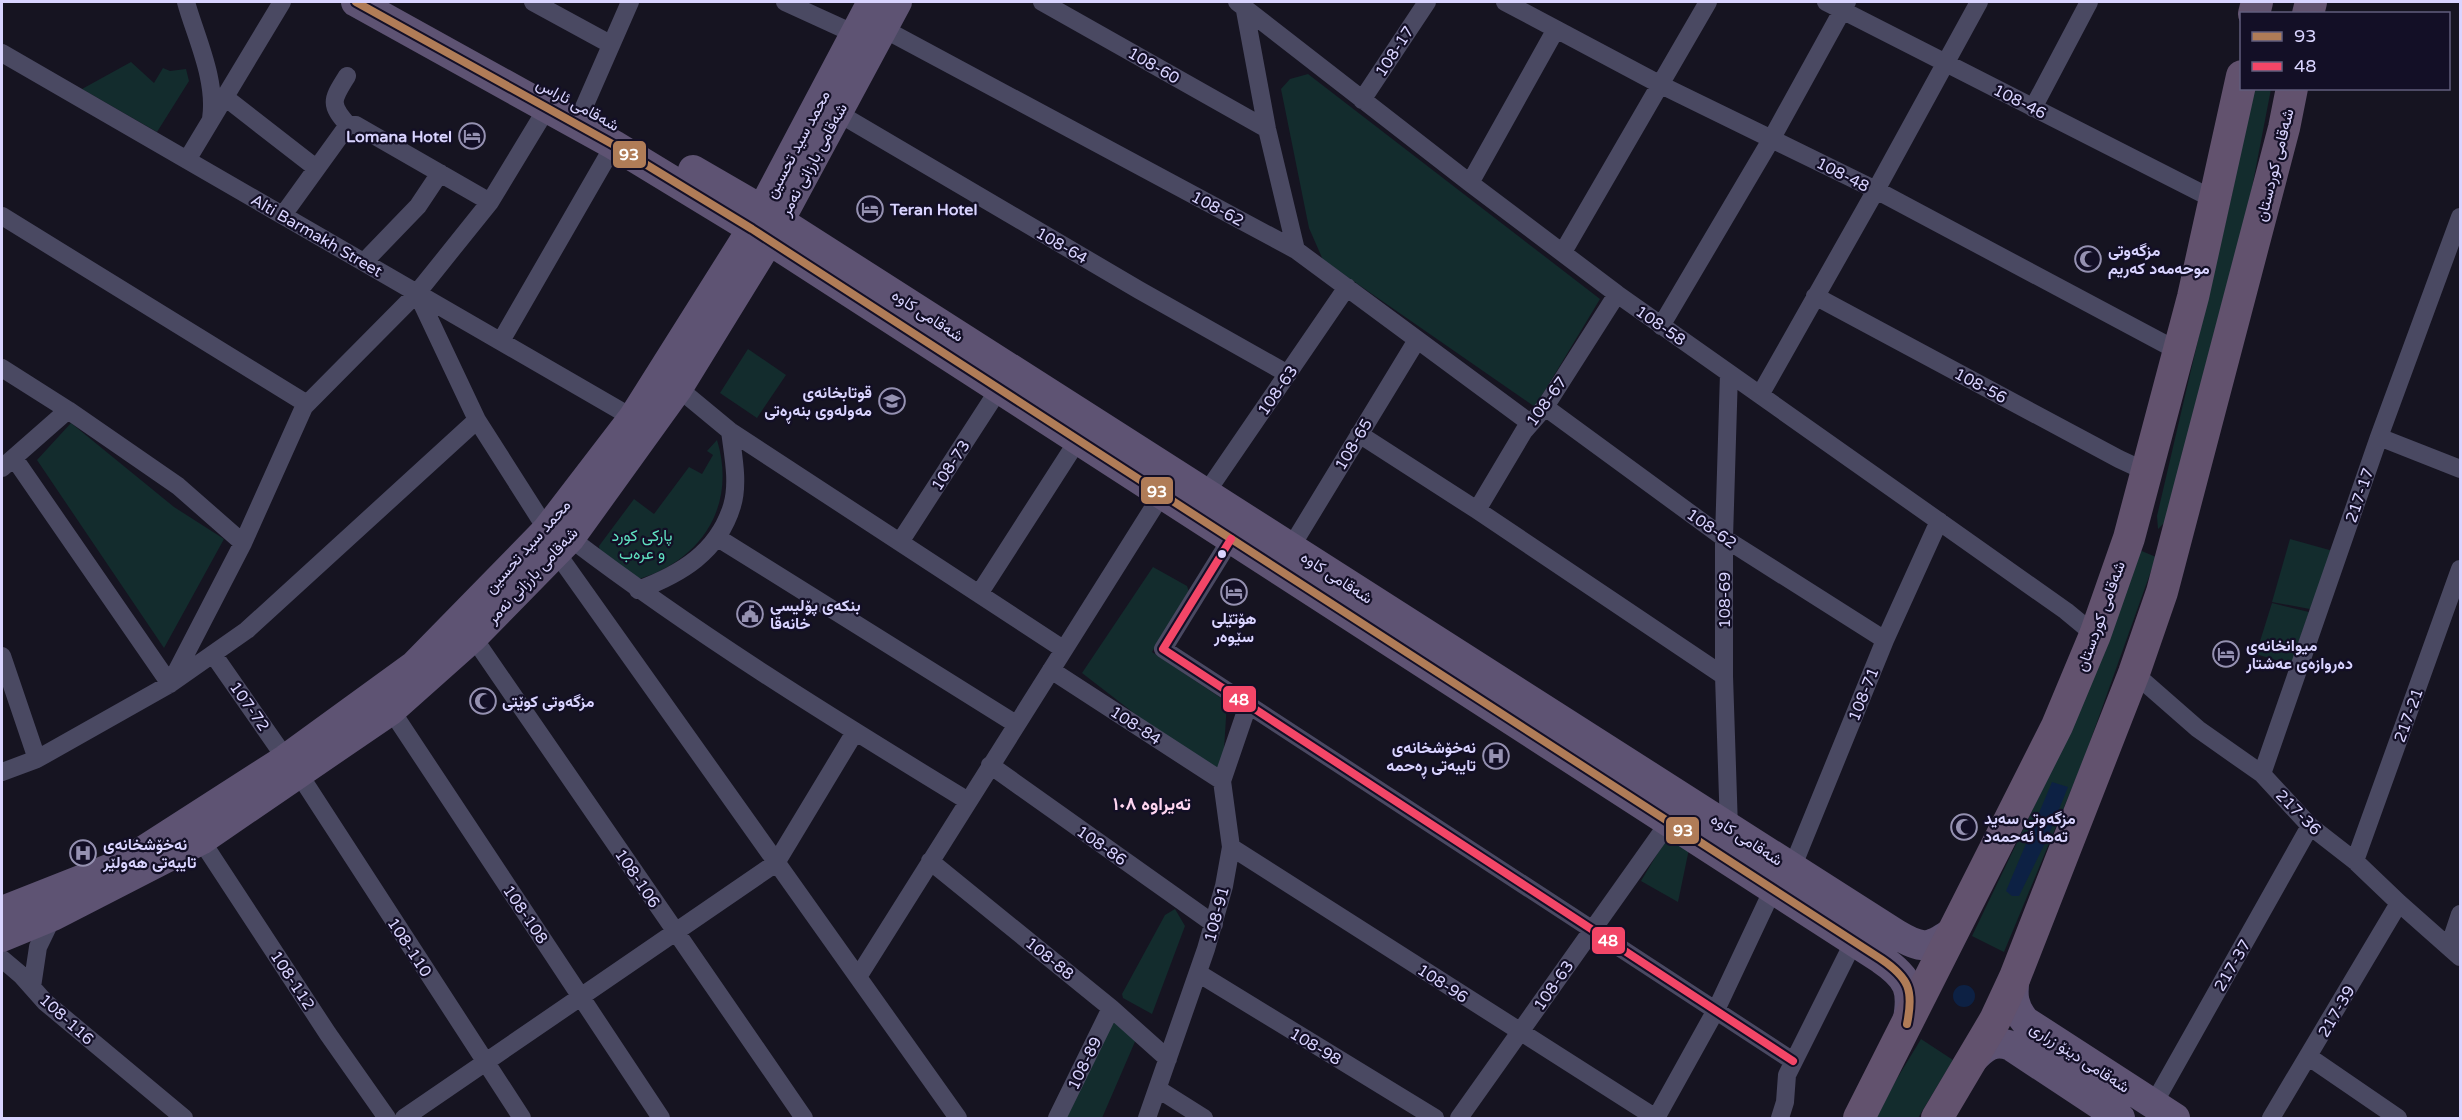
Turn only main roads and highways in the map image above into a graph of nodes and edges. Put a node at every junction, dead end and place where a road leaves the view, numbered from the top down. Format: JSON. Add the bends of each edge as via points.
{"nodes":[{"id":1,"x":356,"y":2,"type":"edge"},
{"id":2,"x":392,"y":2,"type":"edge"},
{"id":3,"x":872,"y":2,"type":"edge"},
{"id":4,"x":897,"y":2,"type":"edge"},
{"id":5,"x":2240,"y":81,"type":"edge"},
{"id":6,"x":2292,"y":90,"type":"edge"},
{"id":7,"x":766,"y":225,"type":"junction"},
{"id":8,"x":1019,"y":392,"type":"junction"},
{"id":9,"x":2129,"y":538,"type":"junction"},
{"id":10,"x":558,"y":540,"type":"junction"},
{"id":11,"x":2173,"y":550,"type":"junction"},
{"id":12,"x":292,"y":766,"type":"junction"},
{"id":13,"x":1782,"y":878,"type":"junction"},
{"id":14,"x":2,"y":911,"type":"edge"},
{"id":15,"x":1954,"y":931,"type":"junction"},
{"id":16,"x":2,"y":937,"type":"edge"},
{"id":17,"x":1896,"y":946,"type":"junction"},
{"id":18,"x":2015,"y":977,"type":"junction"},
{"id":19,"x":1907,"y":1024,"type":"junction"},
{"id":20,"x":2033,"y":1043,"type":"junction"},
{"id":21,"x":1972,"y":1060,"type":"junction"},
{"id":22,"x":2164,"y":1112,"type":"edge"},
{"id":23,"x":1859,"y":1119,"type":"edge"},
{"id":24,"x":1937,"y":1119,"type":"edge"},
{"id":25,"x":2120,"y":1119,"type":"edge"}],
"edges":[{"from":1,"to":7,"type":"main road","name":"شەقامی ئاراس"},
{"from":2,"to":7,"type":"main road","name":"شەقامی ئاراس","via":[[584,107]]},
{"from":3,"to":7,"type":"main road","name":"محمد سید تحسین"},
{"from":4,"to":7,"type":"main road","name":"شەقامی بارزانی نەمر","via":[[838,113]]},
{"from":5,"to":9,"type":"highway","name":"شەقامی کوردستان","via":[[2215,200]]},
{"from":6,"to":11,"type":"highway","name":"شەقامی کوردستان"},
{"from":7,"to":8,"type":"main road","name":"شەقامی کاوە"},
{"from":7,"to":10,"type":"main road","name":"محمد سید تحسین","via":[[633,418]]},
{"from":7,"to":10,"type":"main road","name":"شەقامی بارزانی نەمر","via":[[678,388]]},
{"from":8,"to":13,"type":"main road","name":"شەقامی کاوە","via":[[1078,440],[1669,822]]},
{"from":8,"to":13,"type":"main road","name":"شەقامی کاوە","via":[[1206,493],[1291,547],[1729,828]]},
{"from":9,"to":11,"type":"highway"},
{"from":9,"to":15,"type":"highway","name":"شەقامی کوردستان","via":[[2096,635],[2057,726]]},
{"from":10,"to":12,"type":"main road","name":"محمد سید تحسین"},
{"from":10,"to":12,"type":"main road","name":"شەقامی بارزانی نەمر","via":[[473,637],[391,710]]},
{"from":11,"to":18,"type":"highway","name":"شەقامی کوردستان","via":[[2134,673]]},
{"from":12,"to":14,"type":"main road","name":"محمد سید تحسین","via":[[123,863]]},
{"from":12,"to":16,"type":"main road","name":"شەقامی بارزانی نەمر","via":[[201,840],[52,916]]},
{"from":13,"to":17,"type":"main road","name":"شەقامی کاوە"},
{"from":13,"to":17,"type":"main road","name":"شەقامی کاوە","via":[[1854,941]]},
{"from":15,"to":17,"type":"main road","via":[[1935,945]]},
{"from":15,"to":19,"type":"highway","name":"شەقامی کوردستان"},
{"from":17,"to":19,"type":"main road","name":"شەقامی کاوە","via":[[1898,970],[1910,994]]},
{"from":18,"to":20,"type":"main road","name":"شەقامی دینۆ زراری","via":[[2012,992]]},
{"from":18,"to":21,"type":"highway","name":"شەقامی کوردستان"},
{"from":19,"to":23,"type":"highway","name":"شەقامی کوردستان"},
{"from":20,"to":21,"type":"main road","name":"شەقامی دینۆ زراری","via":[[2001,1042],[1983,1048]]},
{"from":20,"to":22,"type":"main road","name":"شەقامی دینۆ زراری"},
{"from":20,"to":25,"type":"main road","name":"شەقامی دینۆ زراری"},
{"from":21,"to":24,"type":"highway","name":"شەقامی کوردستان"}]}
